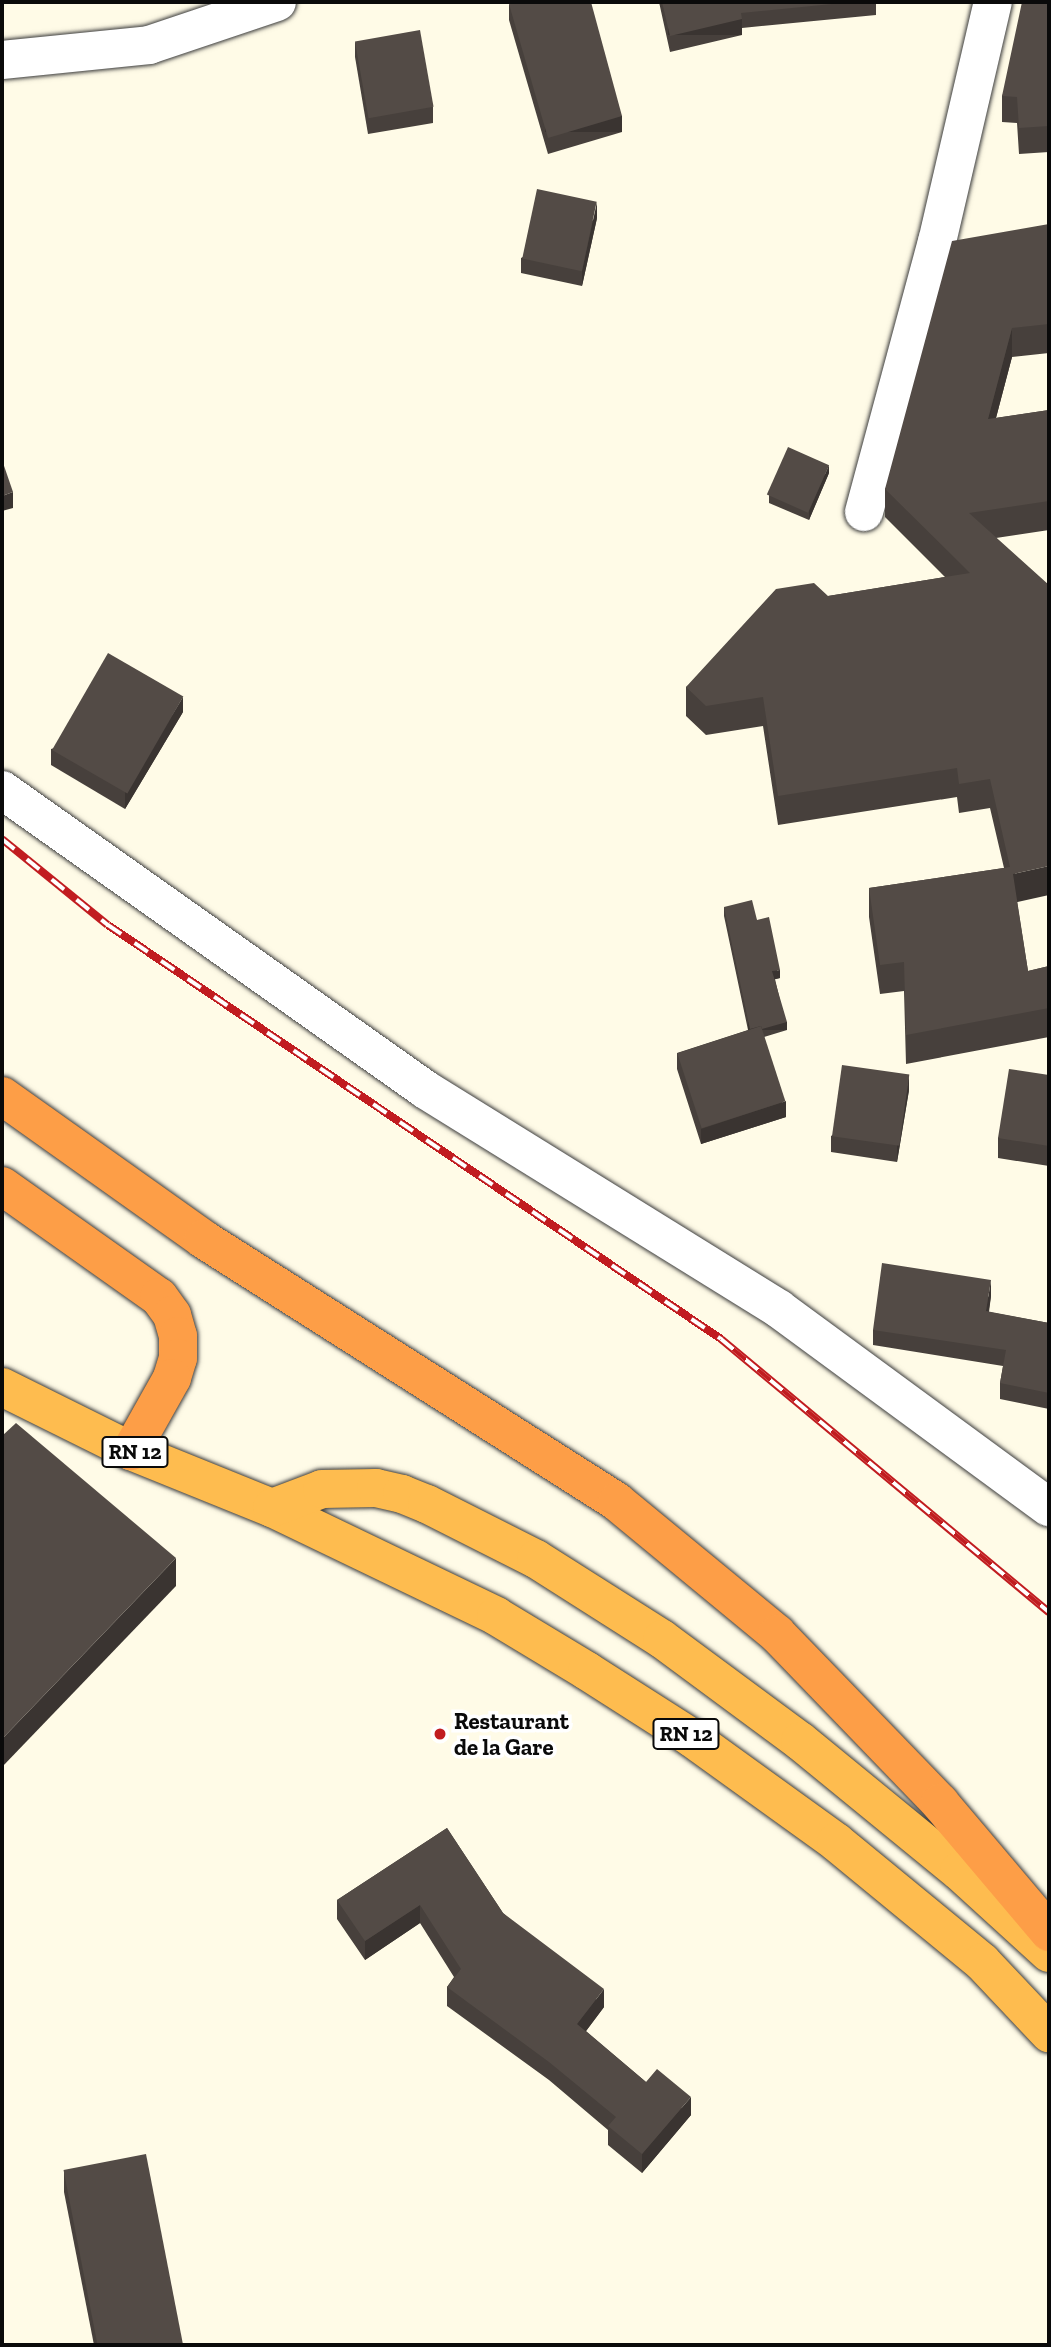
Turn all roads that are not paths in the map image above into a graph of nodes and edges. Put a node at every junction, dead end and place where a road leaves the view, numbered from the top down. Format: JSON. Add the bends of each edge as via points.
{"nodes":[{"id":1,"x":277,"y":2,"type":"edge"},
{"id":2,"x":993,"y":2,"type":"edge"},
{"id":3,"x":2,"y":60,"type":"edge"},
{"id":4,"x":974,"y":239,"type":"edge"},
{"id":5,"x":937,"y":242,"type":"junction"},
{"id":6,"x":864,"y":512,"type":"dead end"},
{"id":7,"x":2,"y":790,"type":"edge"},
{"id":8,"x":2,"y":1096,"type":"edge"},
{"id":9,"x":2,"y":1186,"type":"edge"},
{"id":10,"x":2,"y":1387,"type":"edge"},
{"id":11,"x":131,"y":1451,"type":"junction"},
{"id":12,"x":1049,"y":1507,"type":"edge"},
{"id":13,"x":272,"y":1508,"type":"junction"},
{"id":14,"x":1049,"y":1932,"type":"edge"},
{"id":15,"x":1049,"y":1953,"type":"edge"},
{"id":16,"x":1049,"y":2033,"type":"edge"}],
"edges":[{"from":1,"to":3,"type":"street","via":[[149,45]]},
{"from":2,"to":5,"type":"street"},
{"from":4,"to":5,"type":"street"},
{"from":5,"to":6,"type":"street"},
{"from":7,"to":12,"type":"street","via":[[426,1090],[779,1309]]},
{"from":8,"to":14,"type":"highway","via":[[203,1238],[617,1502],[778,1634],[940,1803]]},
{"from":9,"to":11,"type":"highway","via":[[159,1297],[172,1315],[178,1336],[175,1368]]},
{"from":10,"to":11,"type":"highway","number":"RN 12"},
{"from":11,"to":13,"type":"highway","number":"RN 12"},
{"from":13,"to":15,"type":"highway","number":"RN 12","via":[[322,1489],[376,1488],[427,1504],[536,1559],[662,1639],[800,1741],[959,1871]]},
{"from":13,"to":16,"type":"highway","number":"RN 12","via":[[496,1616],[692,1738],[836,1842],[962,1945]]}]}
